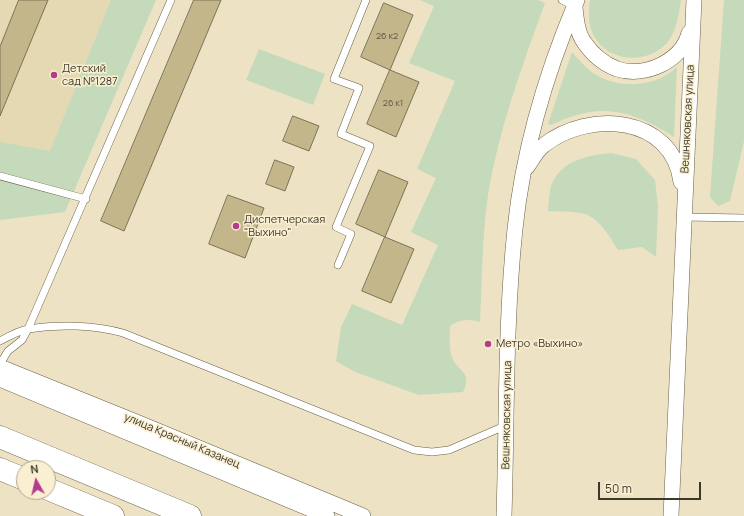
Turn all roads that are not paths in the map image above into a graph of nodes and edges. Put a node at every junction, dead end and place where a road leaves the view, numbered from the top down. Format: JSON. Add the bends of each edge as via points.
{"nodes":[{"id":1,"x":171,"y":0,"type":"edge"},
{"id":2,"x":366,"y":0,"type":"edge"},
{"id":3,"x":694,"y":0,"type":"edge"},
{"id":4,"x":571,"y":2,"type":"edge"},
{"id":5,"x":692,"y":21,"type":"junction"},
{"id":6,"x":524,"y":171,"type":"junction"},
{"id":7,"x":0,"y":176,"type":"edge"},
{"id":8,"x":86,"y":199,"type":"junction"},
{"id":9,"x":684,"y":217,"type":"junction"},
{"id":10,"x":744,"y":218,"type":"edge"},
{"id":11,"x":338,"y":265,"type":"dead end"},
{"id":12,"x":28,"y":329,"type":"junction"},
{"id":13,"x":0,"y":341,"type":"edge"},
{"id":14,"x":0,"y":364,"type":"edge"},
{"id":15,"x":0,"y":367,"type":"edge"},
{"id":16,"x":0,"y":379,"type":"edge"},
{"id":17,"x":507,"y":424,"type":"junction"},
{"id":18,"x":0,"y":436,"type":"edge"},
{"id":19,"x":0,"y":469,"type":"edge"},
{"id":20,"x":16,"y":476,"type":"edge"},
{"id":21,"x":56,"y":492,"type":"edge"},
{"id":22,"x":113,"y":516,"type":"edge"},
{"id":23,"x":190,"y":516,"type":"edge"},
{"id":24,"x":327,"y":516,"type":"edge"},
{"id":25,"x":363,"y":516,"type":"edge"},
{"id":26,"x":504,"y":516,"type":"edge"},
{"id":27,"x":671,"y":516,"type":"edge"}],
"edges":[{"from":1,"to":8,"type":"lane"},
{"from":2,"to":11,"type":"lane","via":[[334,79],[359,88],[341,134],[370,146],[336,227],[351,234]]},
{"from":3,"to":5,"type":"street","name":"Вешняковская улица"},
{"from":4,"to":5,"type":"street","name":"Вешняковская улица","via":[[583,42],[598,59],[618,69],[641,71],[662,65],[677,55],[688,39]]},
{"from":4,"to":6,"type":"street","name":"Вешняковская улица","via":[[533,126]]},
{"from":5,"to":9,"type":"street","name":"Вешняковская улица"},
{"from":6,"to":9,"type":"street","name":"Вешняковская улица","via":[[542,146],[556,137],[576,128],[600,123],[621,124],[660,140],[673,155],[680,173]]},
{"from":6,"to":17,"type":"street","name":"Вешняковская улица","via":[[515,228],[510,289]]},
{"from":7,"to":8,"type":"lane"},
{"from":8,"to":12,"type":"lane"},
{"from":9,"to":10,"type":"lane"},
{"from":9,"to":27,"type":"street","name":"Вешняковская улица"},
{"from":12,"to":13,"type":"lane"},
{"from":12,"to":14,"type":"lane","via":[[22,340],[8,351]]},
{"from":12,"to":17,"type":"lane","via":[[82,326],[103,327],[123,333],[414,450],[449,450]]},
{"from":15,"to":25,"type":"street","name":"улица Красный Казанец"},
{"from":16,"to":24,"type":"street","name":"улица Красный Казанец"},
{"from":17,"to":26,"type":"street","name":"Вешняковская улица"},
{"from":18,"to":23,"type":"main road"},
{"from":19,"to":20,"type":"main road"},
{"from":21,"to":22,"type":"main road"}]}
